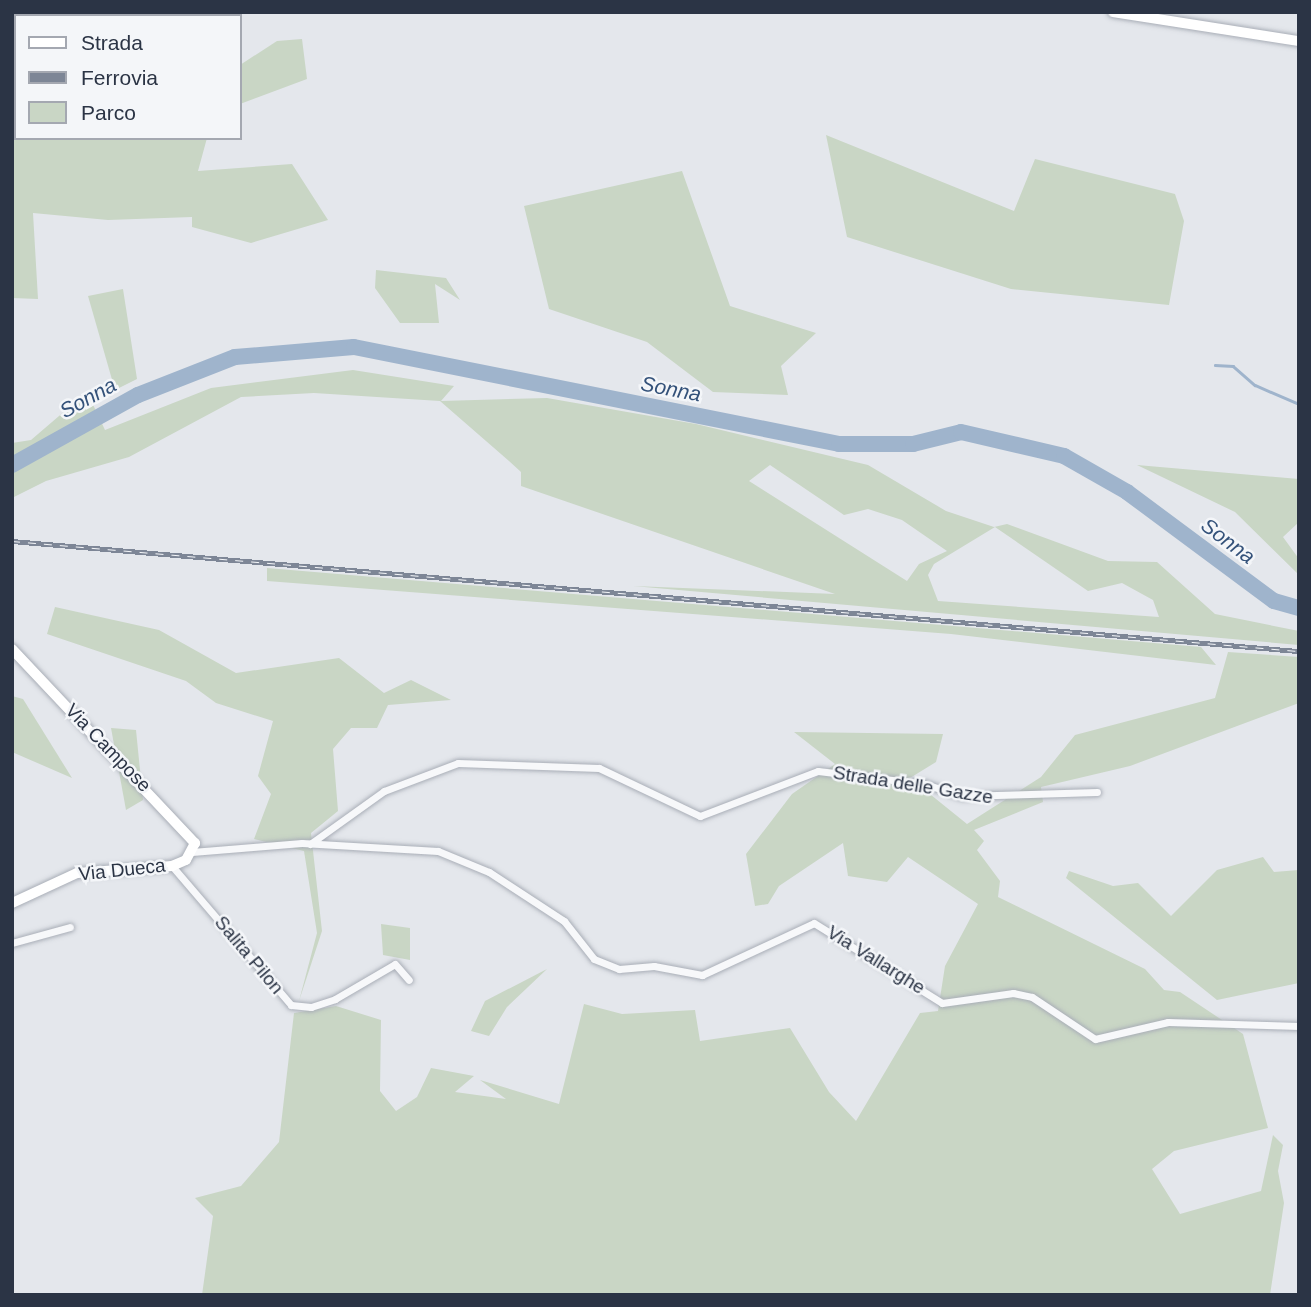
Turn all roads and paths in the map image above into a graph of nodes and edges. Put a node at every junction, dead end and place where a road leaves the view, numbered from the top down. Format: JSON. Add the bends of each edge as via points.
{"nodes":[{"id":1,"x":1113,"y":12,"type":"edge"},
{"id":2,"x":1299,"y":41,"type":"edge"},
{"id":3,"x":12,"y":649,"type":"edge"},
{"id":4,"x":1097,"y":792,"type":"dead end"},
{"id":5,"x":310,"y":844,"type":"junction"},
{"id":6,"x":192,"y":852,"type":"junction"},
{"id":7,"x":172,"y":866,"type":"junction"},
{"id":8,"x":12,"y":903,"type":"edge"},
{"id":9,"x":70,"y":927,"type":"dead end"},
{"id":10,"x":12,"y":943,"type":"edge"},
{"id":11,"x":409,"y":980,"type":"dead end"},
{"id":12,"x":1299,"y":1026,"type":"edge"}],
"edges":[{"from":1,"to":2,"type":"main road"},
{"from":3,"to":6,"type":"street","name":"Via Campose","via":[[191,834]]},
{"from":4,"to":5,"type":"street","name":"Strada delle Gazze","via":[[962,796],[925,784],[818,771],[700,816],[599,768],[458,764],[384,791]]},
{"from":5,"to":6,"type":"street","name":"Via Vallarghe"},
{"from":5,"to":12,"type":"street","name":"Via Vallarghe","via":[[459,858],[564,920],[609,968],[654,966],[702,975],[814,923],[942,1003],[1013,993],[1032,997],[1095,1039],[1168,1022]]},
{"from":6,"to":7,"type":"street","name":"Via Dueca"},
{"from":7,"to":8,"type":"street","name":"Via Dueca","via":[[77,873]]},
{"from":7,"to":11,"type":"street","name":"Salita Pilon","via":[[291,1005],[311,1007],[335,999],[395,964]]},
{"from":9,"to":10,"type":"street"}]}
